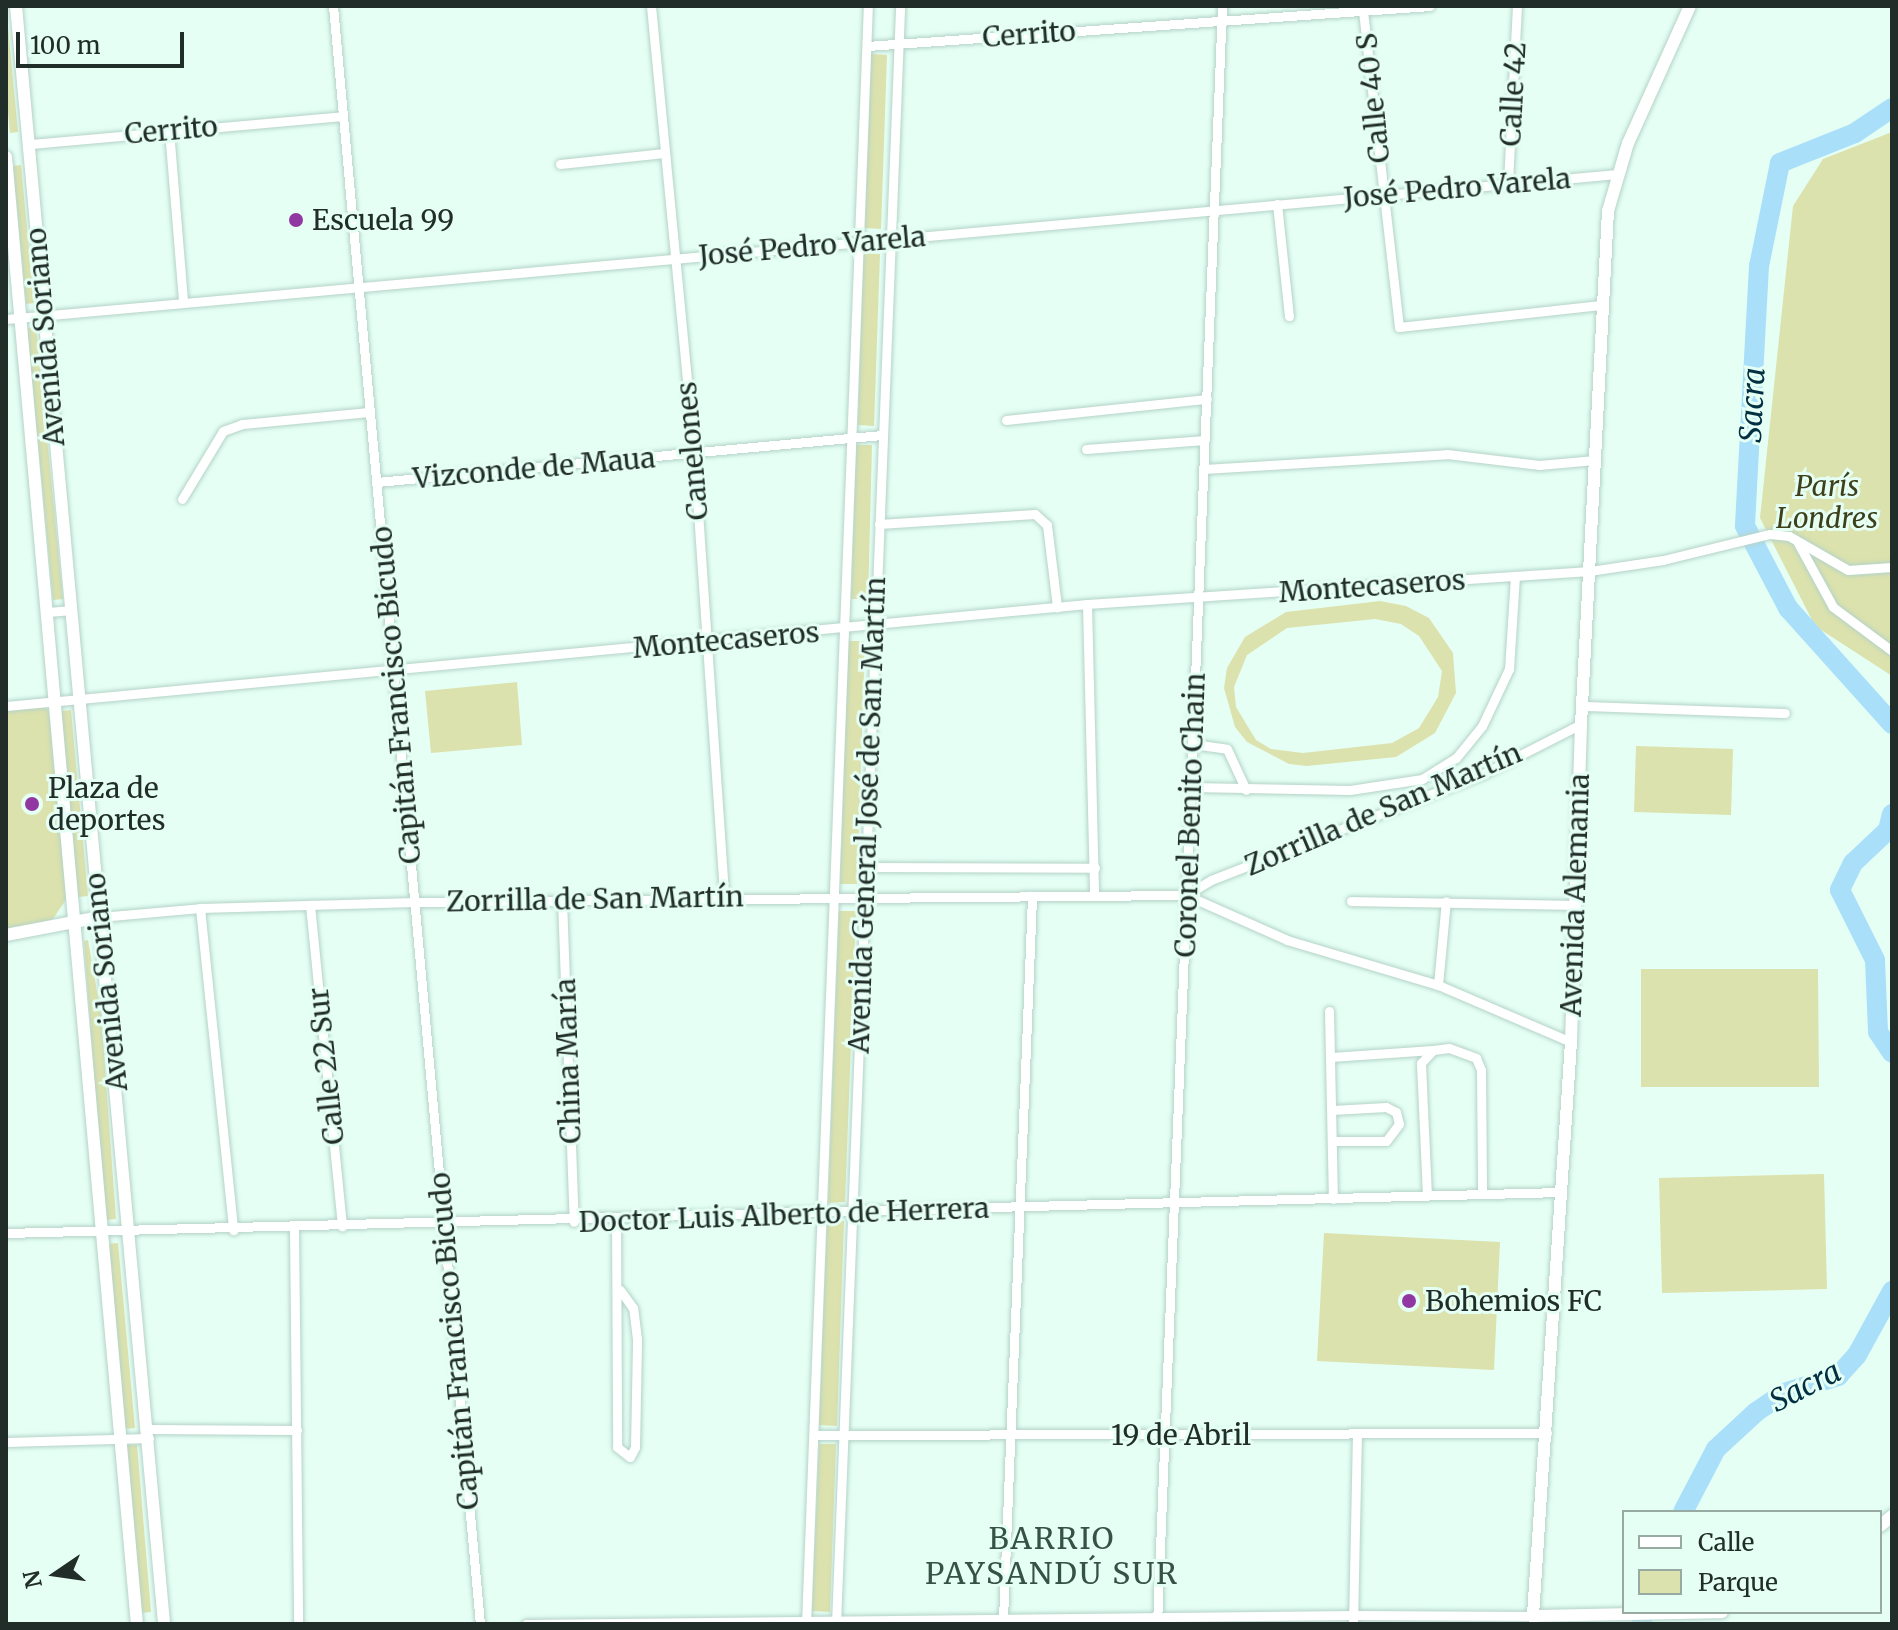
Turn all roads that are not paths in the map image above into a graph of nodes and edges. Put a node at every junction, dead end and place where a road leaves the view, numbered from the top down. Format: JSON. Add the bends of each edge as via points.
{"nodes":[{"id":1,"x":16,"y":6,"type":"edge"},
{"id":2,"x":333,"y":6,"type":"edge"},
{"id":3,"x":651,"y":6,"type":"edge"},
{"id":4,"x":868,"y":6,"type":"edge"},
{"id":5,"x":900,"y":6,"type":"edge"},
{"id":6,"x":1222,"y":6,"type":"edge"},
{"id":7,"x":1430,"y":6,"type":"edge"},
{"id":8,"x":1517,"y":6,"type":"edge"},
{"id":9,"x":1690,"y":6,"type":"edge"},
{"id":10,"x":1363,"y":11,"type":"junction"},
{"id":11,"x":1221,"y":19,"type":"junction"},
{"id":12,"x":900,"y":44,"type":"junction"},
{"id":13,"x":867,"y":46,"type":"junction"},
{"id":14,"x":341,"y":116,"type":"junction"},
{"id":15,"x":169,"y":130,"type":"junction"},
{"id":16,"x":30,"y":144,"type":"junction"},
{"id":17,"x":664,"y":153,"type":"junction"},
{"id":18,"x":6,"y":159,"type":"edge"},
{"id":19,"x":560,"y":164,"type":"dead end"},
{"id":20,"x":1617,"y":174,"type":"junction"},
{"id":21,"x":1508,"y":183,"type":"junction"},
{"id":22,"x":1383,"y":194,"type":"junction"},
{"id":23,"x":1277,"y":204,"type":"junction"},
{"id":24,"x":1213,"y":210,"type":"junction"},
{"id":25,"x":890,"y":239,"type":"junction"},
{"id":26,"x":859,"y":241,"type":"junction"},
{"id":27,"x":673,"y":259,"type":"junction"},
{"id":28,"x":355,"y":285,"type":"junction"},
{"id":29,"x":183,"y":302,"type":"junction"},
{"id":30,"x":1601,"y":305,"type":"junction"},
{"id":31,"x":42,"y":316,"type":"junction"},
{"id":32,"x":1289,"y":316,"type":"dead end"},
{"id":33,"x":21,"y":317,"type":"junction"},
{"id":34,"x":6,"y":319,"type":"edge"},
{"id":35,"x":1207,"y":399,"type":"junction"},
{"id":36,"x":369,"y":412,"type":"junction"},
{"id":37,"x":1006,"y":420,"type":"dead end"},
{"id":38,"x":882,"y":435,"type":"junction"},
{"id":39,"x":851,"y":438,"type":"junction"},
{"id":40,"x":1205,"y":440,"type":"junction"},
{"id":41,"x":1086,"y":449,"type":"dead end"},
{"id":42,"x":694,"y":453,"type":"junction"},
{"id":43,"x":1595,"y":460,"type":"junction"},
{"id":44,"x":1204,"y":469,"type":"junction"},
{"id":45,"x":377,"y":482,"type":"junction"},
{"id":46,"x":182,"y":499,"type":"dead end"},
{"id":47,"x":879,"y":524,"type":"junction"},
{"id":48,"x":1796,"y":540,"type":"junction"},
{"id":49,"x":1892,"y":567,"type":"edge"},
{"id":50,"x":1590,"y":571,"type":"junction"},
{"id":51,"x":1515,"y":576,"type":"junction"},
{"id":52,"x":1199,"y":598,"type":"junction"},
{"id":53,"x":1087,"y":604,"type":"junction"},
{"id":54,"x":1057,"y":607,"type":"junction"},
{"id":55,"x":69,"y":610,"type":"junction"},
{"id":56,"x":48,"y":612,"type":"junction"},
{"id":57,"x":875,"y":626,"type":"junction"},
{"id":58,"x":842,"y":629,"type":"junction"},
{"id":59,"x":709,"y":642,"type":"junction"},
{"id":60,"x":1892,"y":651,"type":"edge"},
{"id":61,"x":393,"y":670,"type":"junction"},
{"id":62,"x":77,"y":700,"type":"junction"},
{"id":63,"x":55,"y":701,"type":"junction"},
{"id":64,"x":6,"y":706,"type":"edge"},
{"id":65,"x":1583,"y":706,"type":"junction"},
{"id":66,"x":1785,"y":713,"type":"dead end"},
{"id":67,"x":1581,"y":724,"type":"junction"},
{"id":68,"x":1193,"y":744,"type":"junction"},
{"id":69,"x":1191,"y":787,"type":"junction"},
{"id":70,"x":1246,"y":790,"type":"junction"},
{"id":71,"x":864,"y":867,"type":"junction"},
{"id":72,"x":1095,"y":868,"type":"junction"},
{"id":73,"x":835,"y":895,"type":"junction"},
{"id":74,"x":863,"y":895,"type":"junction"},
{"id":75,"x":1094,"y":895,"type":"junction"},
{"id":76,"x":1186,"y":895,"type":"junction"},
{"id":77,"x":1032,"y":896,"type":"junction"},
{"id":78,"x":724,"y":898,"type":"junction"},
{"id":79,"x":562,"y":900,"type":"junction"},
{"id":80,"x":1351,"y":901,"type":"dead end"},
{"id":81,"x":1446,"y":901,"type":"junction"},
{"id":82,"x":415,"y":902,"type":"junction"},
{"id":83,"x":310,"y":905,"type":"junction"},
{"id":84,"x":1575,"y":905,"type":"junction"},
{"id":85,"x":200,"y":908,"type":"junction"},
{"id":86,"x":100,"y":917,"type":"junction"},
{"id":87,"x":75,"y":923,"type":"junction"},
{"id":88,"x":6,"y":935,"type":"edge"},
{"id":89,"x":1438,"y":985,"type":"junction"},
{"id":90,"x":1329,"y":1011,"type":"dead end"},
{"id":91,"x":1571,"y":1042,"type":"junction"},
{"id":92,"x":1433,"y":1050,"type":"junction"},
{"id":93,"x":1331,"y":1057,"type":"junction"},
{"id":94,"x":1332,"y":1110,"type":"junction"},
{"id":95,"x":1332,"y":1141,"type":"junction"},
{"id":96,"x":1562,"y":1192,"type":"junction"},
{"id":97,"x":1482,"y":1194,"type":"junction"},
{"id":98,"x":1427,"y":1196,"type":"junction"},
{"id":99,"x":1333,"y":1199,"type":"junction"},
{"id":100,"x":1176,"y":1203,"type":"junction"},
{"id":101,"x":1020,"y":1208,"type":"junction"},
{"id":102,"x":824,"y":1213,"type":"junction"},
{"id":103,"x":850,"y":1214,"type":"junction"},
{"id":104,"x":616,"y":1220,"type":"junction"},
{"id":105,"x":574,"y":1222,"type":"junction"},
{"id":106,"x":443,"y":1224,"type":"junction"},
{"id":107,"x":342,"y":1226,"type":"junction"},
{"id":108,"x":294,"y":1228,"type":"junction"},
{"id":109,"x":233,"y":1230,"type":"junction"},
{"id":110,"x":101,"y":1231,"type":"junction"},
{"id":111,"x":131,"y":1231,"type":"junction"},
{"id":112,"x":6,"y":1233,"type":"edge"},
{"id":113,"x":620,"y":1290,"type":"junction"},
{"id":114,"x":297,"y":1430,"type":"junction"},
{"id":115,"x":1547,"y":1433,"type":"junction"},
{"id":116,"x":149,"y":1434,"type":"junction"},
{"id":117,"x":1166,"y":1434,"type":"junction"},
{"id":118,"x":1357,"y":1434,"type":"junction"},
{"id":119,"x":814,"y":1435,"type":"junction"},
{"id":120,"x":842,"y":1435,"type":"junction"},
{"id":121,"x":1007,"y":1436,"type":"junction"},
{"id":122,"x":120,"y":1439,"type":"junction"},
{"id":123,"x":6,"y":1442,"type":"edge"},
{"id":124,"x":1684,"y":1614,"type":"edge"},
{"id":125,"x":1003,"y":1619,"type":"junction"},
{"id":126,"x":1157,"y":1620,"type":"edge"},
{"id":127,"x":1353,"y":1620,"type":"edge"},
{"id":128,"x":1533,"y":1620,"type":"edge"},
{"id":129,"x":806,"y":1622,"type":"edge"},
{"id":130,"x":836,"y":1622,"type":"edge"},
{"id":131,"x":666,"y":1623,"type":"edge"},
{"id":132,"x":137,"y":1624,"type":"edge"},
{"id":133,"x":164,"y":1624,"type":"edge"},
{"id":134,"x":298,"y":1624,"type":"edge"},
{"id":135,"x":480,"y":1624,"type":"edge"},
{"id":136,"x":526,"y":1624,"type":"edge"}],
"edges":[{"from":1,"to":16,"type":"street","name":"Avenida Soriano"},
{"from":2,"to":14,"type":"street","name":"Capitán Francisco Bicudo"},
{"from":3,"to":17,"type":"street","name":"Canelones"},
{"from":4,"to":13,"type":"street","name":"Avenida General José de San Martín"},
{"from":5,"to":12,"type":"street","name":"Avenida General José de San Martín"},
{"from":6,"to":11,"type":"street","name":"Coronel Benito Chain"},
{"from":7,"to":10,"type":"street","name":"Cerrito"},
{"from":8,"to":21,"type":"street","name":"Calle 42"},
{"from":9,"to":20,"type":"street","name":"Avenida Alemania"},
{"from":10,"to":11,"type":"street","name":"Cerrito"},
{"from":10,"to":22,"type":"street","name":"Calle 40 S"},
{"from":11,"to":12,"type":"street","name":"Cerrito"},
{"from":11,"to":24,"type":"street","name":"Coronel Benito Chain"},
{"from":12,"to":13,"type":"street","name":"Cerrito"},
{"from":12,"to":25,"type":"street","name":"Avenida General José de San Martín"},
{"from":13,"to":26,"type":"street","name":"Avenida General José de San Martín"},
{"from":14,"to":15,"type":"street","name":"Cerrito"},
{"from":14,"to":28,"type":"street","name":"Capitán Francisco Bicudo"},
{"from":15,"to":16,"type":"street","name":"Cerrito"},
{"from":15,"to":29,"type":"street"},
{"from":16,"to":18,"type":"street","name":"Cerrito"},
{"from":16,"to":31,"type":"street","name":"Avenida Soriano"},
{"from":17,"to":19,"type":"street"},
{"from":17,"to":27,"type":"street","name":"Canelones"},
{"from":18,"to":33,"type":"street","name":"Avenida Soriano"},
{"from":20,"to":21,"type":"street","name":"José Pedro Varela"},
{"from":20,"to":30,"type":"street","name":"Avenida Alemania","via":[[1608,211]]},
{"from":21,"to":22,"type":"street","name":"José Pedro Varela"},
{"from":22,"to":23,"type":"street","name":"José Pedro Varela"},
{"from":22,"to":30,"type":"street","name":"Calle 40 S","via":[[1399,327]]},
{"from":23,"to":24,"type":"street","name":"José Pedro Varela"},
{"from":23,"to":32,"type":"street"},
{"from":24,"to":25,"type":"street","name":"José Pedro Varela"},
{"from":24,"to":35,"type":"street","name":"Coronel Benito Chain"},
{"from":25,"to":26,"type":"street","name":"José Pedro Varela"},
{"from":25,"to":38,"type":"street","name":"Avenida General José de San Martín"},
{"from":26,"to":27,"type":"street","name":"José Pedro Varela"},
{"from":26,"to":39,"type":"street","name":"Avenida General José de San Martín"},
{"from":27,"to":28,"type":"street","name":"José Pedro Varela"},
{"from":27,"to":42,"type":"street","name":"Canelones"},
{"from":28,"to":29,"type":"street","name":"José Pedro Varela"},
{"from":28,"to":36,"type":"street","name":"Capitán Francisco Bicudo"},
{"from":29,"to":31,"type":"street","name":"José Pedro Varela"},
{"from":30,"to":43,"type":"street","name":"Avenida Alemania"},
{"from":31,"to":33,"type":"street","name":"José Pedro Varela"},
{"from":31,"to":55,"type":"street","name":"Avenida Soriano"},
{"from":33,"to":34,"type":"street","name":"José Pedro Varela"},
{"from":33,"to":56,"type":"street","name":"Avenida Soriano"},
{"from":35,"to":37,"type":"street"},
{"from":35,"to":40,"type":"street","name":"Coronel Benito Chain"},
{"from":36,"to":45,"type":"street","name":"Capitán Francisco Bicudo"},
{"from":36,"to":46,"type":"street","via":[[242,424],[223,431]]},
{"from":38,"to":39,"type":"street","name":"Vizconde de Maua"},
{"from":38,"to":47,"type":"street","name":"Avenida General José de San Martín"},
{"from":39,"to":42,"type":"street","name":"Vizconde de Maua"},
{"from":39,"to":58,"type":"street","name":"Avenida General José de San Martín"},
{"from":40,"to":41,"type":"street"},
{"from":40,"to":44,"type":"street","name":"Coronel Benito Chain"},
{"from":42,"to":45,"type":"street","name":"Vizconde de Maua"},
{"from":42,"to":59,"type":"street","name":"Canelones"},
{"from":43,"to":44,"type":"street","via":[[1539,465],[1447,454]]},
{"from":43,"to":50,"type":"street","name":"Avenida Alemania"},
{"from":44,"to":52,"type":"street","name":"Coronel Benito Chain"},
{"from":45,"to":61,"type":"street","name":"Capitán Francisco Bicudo"},
{"from":47,"to":54,"type":"street","via":[[1042,517]]},
{"from":47,"to":57,"type":"street","name":"Avenida General José de San Martín"},
{"from":48,"to":49,"type":"street","via":[[1848,570]]},
{"from":48,"to":50,"type":"street","name":"Montecaseros","via":[[1770,534]]},
{"from":48,"to":60,"type":"street","via":[[1833,607]]},
{"from":50,"to":51,"type":"street","name":"Montecaseros"},
{"from":50,"to":65,"type":"street","name":"Avenida Alemania"},
{"from":51,"to":52,"type":"street","name":"Montecaseros"},
{"from":51,"to":70,"type":"street","via":[[1509,669],[1482,726],[1456,758],[1422,779],[1364,788]]},
{"from":52,"to":53,"type":"street","name":"Montecaseros"},
{"from":52,"to":68,"type":"street","name":"Coronel Benito Chain"},
{"from":53,"to":54,"type":"street","name":"Montecaseros"},
{"from":53,"to":72,"type":"street"},
{"from":54,"to":57,"type":"street","name":"Montecaseros"},
{"from":55,"to":56,"type":"street"},
{"from":55,"to":62,"type":"street","name":"Avenida Soriano"},
{"from":56,"to":63,"type":"street","name":"Avenida Soriano"},
{"from":57,"to":58,"type":"street","name":"Montecaseros"},
{"from":57,"to":71,"type":"street","name":"Avenida General José de San Martín"},
{"from":58,"to":59,"type":"street","name":"Montecaseros"},
{"from":58,"to":73,"type":"street","name":"Avenida General José de San Martín"},
{"from":59,"to":61,"type":"street","name":"Montecaseros"},
{"from":59,"to":78,"type":"street","name":"Canelones"},
{"from":61,"to":62,"type":"street","name":"Montecaseros"},
{"from":61,"to":82,"type":"street","name":"Capitán Francisco Bicudo"},
{"from":62,"to":63,"type":"street","name":"Montecaseros"},
{"from":62,"to":86,"type":"street","name":"Avenida Soriano"},
{"from":63,"to":64,"type":"street","name":"Montecaseros"},
{"from":63,"to":87,"type":"street","name":"Avenida Soriano"},
{"from":65,"to":66,"type":"street"},
{"from":65,"to":67,"type":"street","name":"Avenida Alemania"},
{"from":67,"to":76,"type":"street","name":"Zorrilla de San Martín","via":[[1483,774],[1211,880]]},
{"from":67,"to":84,"type":"street","name":"Avenida Alemania"},
{"from":68,"to":69,"type":"street","name":"Coronel Benito Chain"},
{"from":68,"to":70,"type":"street","via":[[1227,749]]},
{"from":69,"to":70,"type":"street"},
{"from":69,"to":76,"type":"street","name":"Coronel Benito Chain"},
{"from":71,"to":72,"type":"street"},
{"from":71,"to":74,"type":"street","name":"Avenida General José de San Martín"},
{"from":72,"to":75,"type":"street"},
{"from":73,"to":74,"type":"street","name":"Zorrilla de San Martín"},
{"from":73,"to":78,"type":"street","name":"Zorrilla de San Martín"},
{"from":73,"to":102,"type":"street","name":"Avenida General José de San Martín"},
{"from":74,"to":77,"type":"street","name":"Zorrilla de San Martín"},
{"from":74,"to":103,"type":"street","name":"Avenida General José de San Martín"},
{"from":75,"to":76,"type":"street","name":"Zorrilla de San Martín"},
{"from":75,"to":77,"type":"street","name":"Zorrilla de San Martín"},
{"from":76,"to":89,"type":"street","name":"Zorrilla de San Martín","via":[[1287,940]]},
{"from":76,"to":100,"type":"street","name":"Coronel Benito Chain"},
{"from":77,"to":101,"type":"street"},
{"from":78,"to":79,"type":"street","name":"Zorrilla de San Martín"},
{"from":79,"to":82,"type":"street","name":"Zorrilla de San Martín"},
{"from":79,"to":105,"type":"street","name":"China María"},
{"from":80,"to":81,"type":"street"},
{"from":81,"to":84,"type":"street"},
{"from":81,"to":89,"type":"street"},
{"from":82,"to":83,"type":"street","name":"Zorrilla de San Martín"},
{"from":82,"to":106,"type":"street","name":"Capitán Francisco Bicudo"},
{"from":83,"to":85,"type":"street","name":"Zorrilla de San Martín"},
{"from":83,"to":107,"type":"street","name":"Calle 22 Sur"},
{"from":84,"to":91,"type":"street","name":"Avenida Alemania"},
{"from":85,"to":86,"type":"street","name":"Zorrilla de San Martín"},
{"from":85,"to":109,"type":"street"},
{"from":86,"to":87,"type":"street","name":"Zorrilla de San Martín"},
{"from":86,"to":111,"type":"street","name":"Avenida Soriano"},
{"from":87,"to":88,"type":"street","name":"Zorrilla de San Martín"},
{"from":87,"to":110,"type":"street","name":"Avenida Soriano"},
{"from":89,"to":91,"type":"street","name":"Zorrilla de San Martín"},
{"from":90,"to":93,"type":"street"},
{"from":91,"to":96,"type":"street","name":"Avenida Alemania"},
{"from":92,"to":93,"type":"street"},
{"from":92,"to":97,"type":"street","via":[[1463,1050],[1481,1070]]},
{"from":92,"to":98,"type":"street","via":[[1421,1063]]},
{"from":93,"to":94,"type":"street"},
{"from":94,"to":95,"type":"street"},
{"from":94,"to":95,"type":"street","via":[[1386,1107],[1396,1112],[1399,1124],[1386,1141]]},
{"from":95,"to":99,"type":"street"},
{"from":96,"to":97,"type":"street","name":"Doctor Luis Alberto de Herrera"},
{"from":96,"to":115,"type":"street","name":"Avenida Alemania"},
{"from":97,"to":98,"type":"street","name":"Doctor Luis Alberto de Herrera"},
{"from":98,"to":99,"type":"street","name":"Doctor Luis Alberto de Herrera"},
{"from":99,"to":100,"type":"street","name":"Doctor Luis Alberto de Herrera"},
{"from":100,"to":101,"type":"street","name":"Doctor Luis Alberto de Herrera"},
{"from":100,"to":117,"type":"street","name":"Coronel Benito Chain"},
{"from":101,"to":103,"type":"street","name":"Doctor Luis Alberto de Herrera"},
{"from":101,"to":121,"type":"street"},
{"from":102,"to":103,"type":"street","name":"Doctor Luis Alberto de Herrera"},
{"from":102,"to":104,"type":"street","name":"Doctor Luis Alberto de Herrera"},
{"from":102,"to":119,"type":"street","name":"Avenida General José de San Martín"},
{"from":103,"to":120,"type":"street","name":"Avenida General José de San Martín"},
{"from":104,"to":105,"type":"street","name":"Doctor Luis Alberto de Herrera"},
{"from":104,"to":113,"type":"street"},
{"from":105,"to":106,"type":"street","name":"Doctor Luis Alberto de Herrera"},
{"from":106,"to":107,"type":"street","name":"Doctor Luis Alberto de Herrera"},
{"from":106,"to":135,"type":"street","name":"Capitán Francisco Bicudo"},
{"from":107,"to":108,"type":"street","name":"Doctor Luis Alberto de Herrera"},
{"from":108,"to":109,"type":"street","name":"Doctor Luis Alberto de Herrera"},
{"from":108,"to":114,"type":"street"},
{"from":109,"to":111,"type":"street","name":"Doctor Luis Alberto de Herrera"},
{"from":110,"to":111,"type":"street","name":"Doctor Luis Alberto de Herrera"},
{"from":110,"to":112,"type":"street","name":"Doctor Luis Alberto de Herrera"},
{"from":110,"to":122,"type":"street","name":"Avenida Soriano"},
{"from":111,"to":116,"type":"street","name":"Avenida Soriano"},
{"from":113,"to":113,"type":"street","via":[[633,1308],[637,1339],[635,1447],[630,1457],[617,1447]]},
{"from":114,"to":116,"type":"street"},
{"from":114,"to":134,"type":"street"},
{"from":115,"to":118,"type":"street","name":"19 de Abril"},
{"from":115,"to":128,"type":"street","name":"Avenida Alemania"},
{"from":116,"to":122,"type":"street"},
{"from":116,"to":133,"type":"street","name":"Avenida Soriano"},
{"from":117,"to":118,"type":"street","name":"19 de Abril"},
{"from":117,"to":121,"type":"street","name":"19 de Abril"},
{"from":117,"to":126,"type":"street","name":"Coronel Benito Chain"},
{"from":118,"to":127,"type":"street"},
{"from":119,"to":120,"type":"street","name":"19 de Abril"},
{"from":119,"to":129,"type":"street","name":"Avenida General José de San Martín"},
{"from":120,"to":121,"type":"street","name":"19 de Abril"},
{"from":120,"to":130,"type":"street","name":"Avenida General José de San Martín"},
{"from":121,"to":125,"type":"street"},
{"from":122,"to":123,"type":"street"},
{"from":122,"to":132,"type":"street","name":"Avenida Soriano"},
{"from":124,"to":128,"type":"street"},
{"from":125,"to":126,"type":"street"},
{"from":125,"to":130,"type":"street"},
{"from":126,"to":127,"type":"street"},
{"from":127,"to":128,"type":"street"},
{"from":129,"to":130,"type":"street"},
{"from":129,"to":131,"type":"street"},
{"from":131,"to":136,"type":"street"}]}
